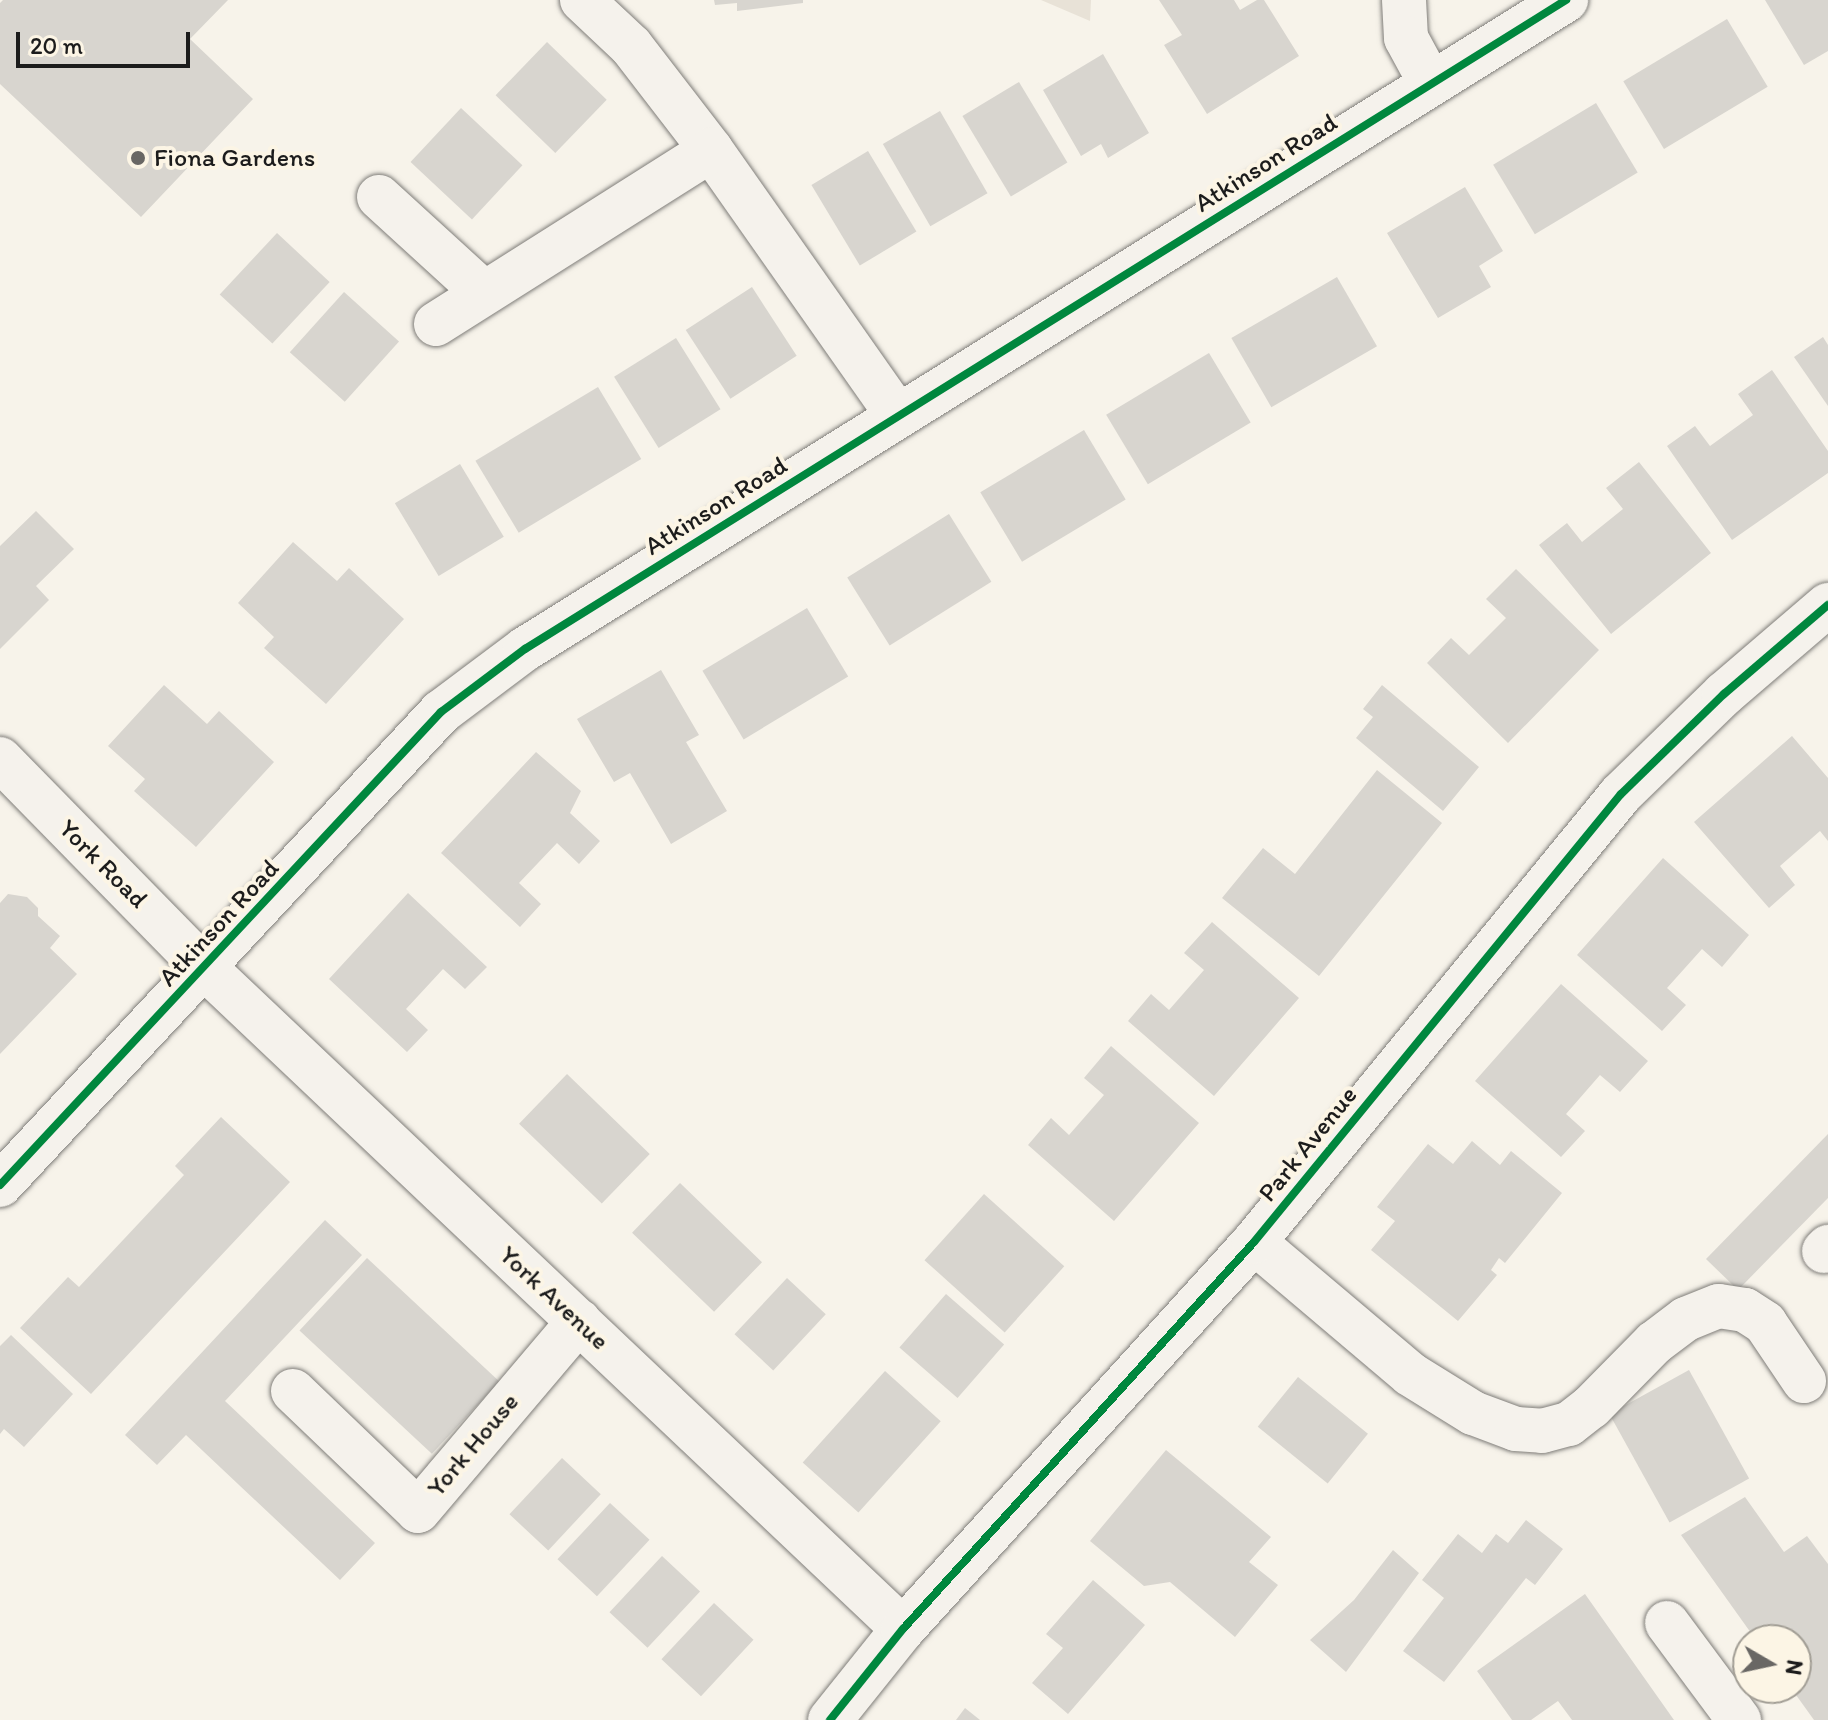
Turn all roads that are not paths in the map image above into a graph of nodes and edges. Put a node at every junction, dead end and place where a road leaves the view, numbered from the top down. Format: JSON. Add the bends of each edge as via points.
{"nodes":[{"id":1,"x":582,"y":0,"type":"edge"},
{"id":2,"x":1404,"y":0,"type":"edge"},
{"id":3,"x":1566,"y":0,"type":"edge"},
{"id":4,"x":1431,"y":84,"type":"junction"},
{"id":5,"x":711,"y":150,"type":"junction"},
{"id":6,"x":379,"y":197,"type":"dead end"},
{"id":7,"x":484,"y":293,"type":"junction"},
{"id":8,"x":436,"y":324,"type":"dead end"},
{"id":9,"x":898,"y":416,"type":"junction"},
{"id":10,"x":1828,"y":605,"type":"edge"},
{"id":11,"x":0,"y":759,"type":"edge"},
{"id":12,"x":205,"y":968,"type":"junction"},
{"id":13,"x":0,"y":1185,"type":"edge"},
{"id":14,"x":1254,"y":1242,"type":"junction"},
{"id":15,"x":579,"y":1321,"type":"junction"},
{"id":16,"x":1804,"y":1381,"type":"dead end"},
{"id":17,"x":293,"y":1391,"type":"dead end"},
{"id":18,"x":1667,"y":1623,"type":"dead end"},
{"id":19,"x":903,"y":1629,"type":"junction"},
{"id":20,"x":830,"y":1720,"type":"edge"},
{"id":21,"x":1739,"y":1720,"type":"edge"}],
"edges":[{"from":1,"to":5,"type":"street","via":[[631,46]]},
{"from":2,"to":4,"type":"street","via":[[1406,38]]},
{"from":3,"to":4,"type":"street","name":"Atkinson Road"},
{"from":4,"to":9,"type":"street","name":"Atkinson Road"},
{"from":5,"to":7,"type":"street"},
{"from":5,"to":9,"type":"street"},
{"from":6,"to":7,"type":"street"},
{"from":7,"to":8,"type":"street"},
{"from":9,"to":12,"type":"street","name":"Atkinson Road","via":[[525,649],[441,712]]},
{"from":10,"to":14,"type":"street","name":"Park Avenue","via":[[1724,694],[1621,794]]},
{"from":11,"to":12,"type":"street","name":"York Road"},
{"from":12,"to":13,"type":"street","name":"Atkinson Road"},
{"from":12,"to":15,"type":"street","name":"York Avenue"},
{"from":14,"to":16,"type":"street","via":[[1410,1374],[1473,1413],[1516,1429],[1542,1431],[1569,1424],[1654,1343],[1686,1319],[1719,1306],[1745,1310],[1765,1323]]},
{"from":14,"to":19,"type":"street","name":"Park Avenue"},
{"from":15,"to":17,"type":"street","name":"York House","via":[[418,1511]]},
{"from":15,"to":19,"type":"street","name":"York Avenue"},
{"from":18,"to":21,"type":"street"},
{"from":19,"to":20,"type":"street","name":"Park Avenue"}]}
